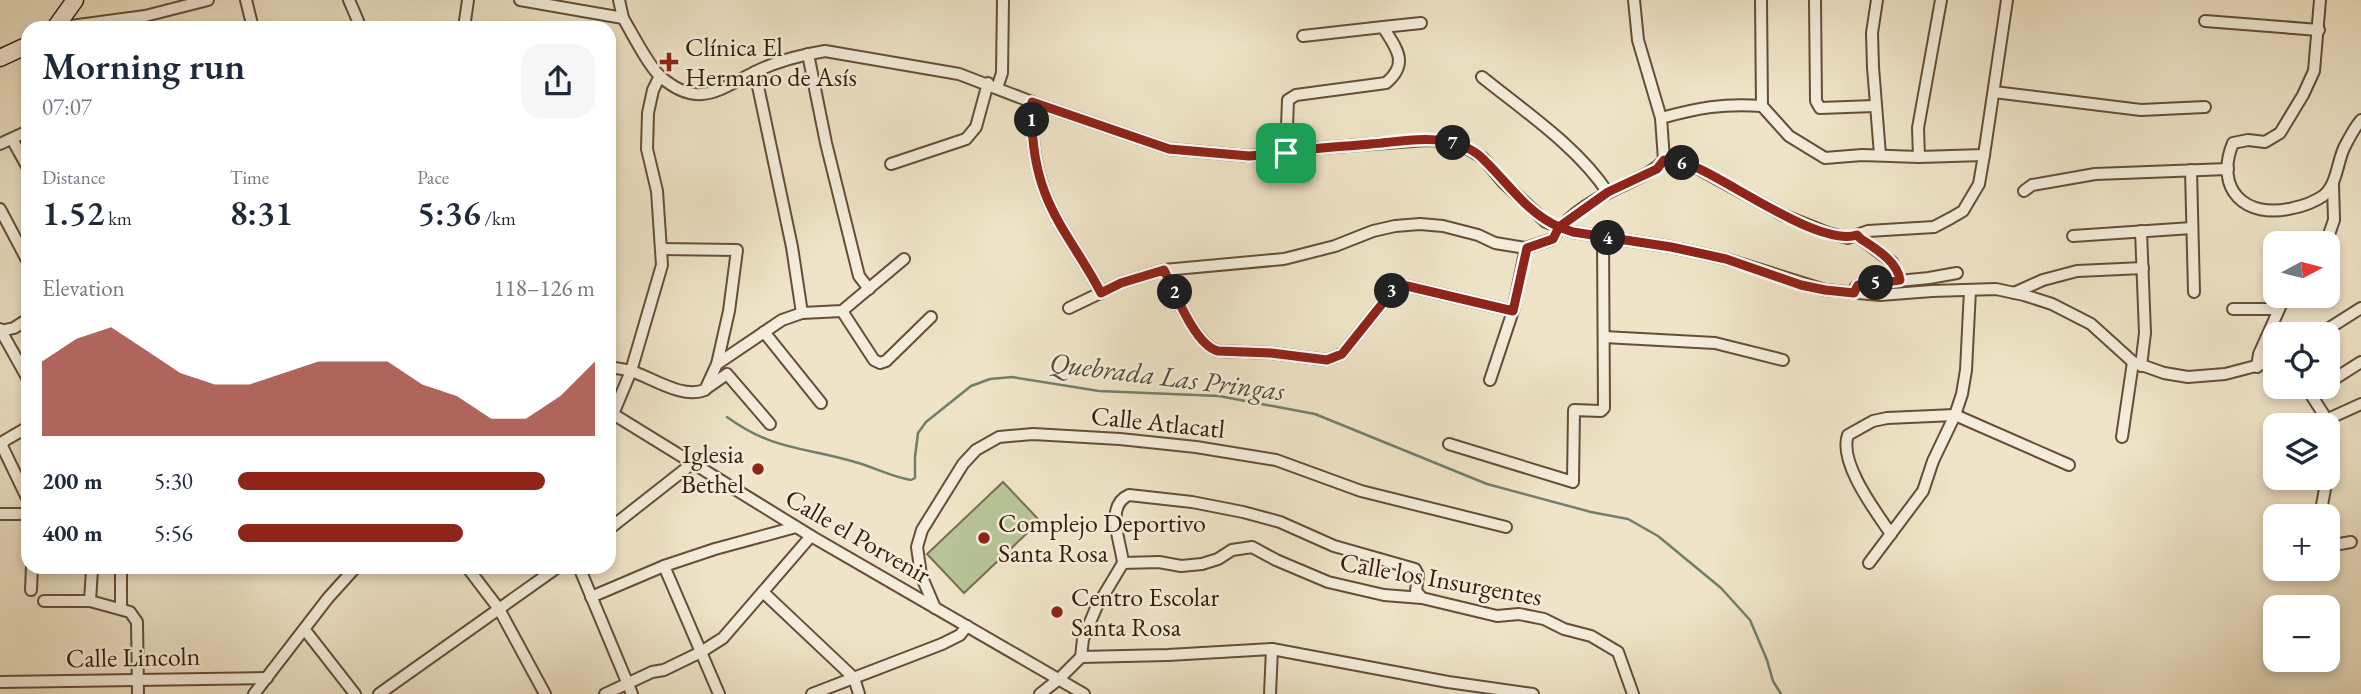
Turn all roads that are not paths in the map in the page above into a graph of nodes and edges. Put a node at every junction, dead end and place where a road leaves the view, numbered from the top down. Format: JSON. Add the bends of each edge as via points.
{"nodes":[{"id":1,"x":75,"y":0,"type":"edge"},
{"id":2,"x":208,"y":0,"type":"edge"},
{"id":3,"x":246,"y":0,"type":"edge"},
{"id":4,"x":349,"y":0,"type":"edge"},
{"id":5,"x":468,"y":0,"type":"edge"},
{"id":6,"x":520,"y":0,"type":"edge"},
{"id":7,"x":619,"y":0,"type":"edge"},
{"id":8,"x":1003,"y":0,"type":"edge"},
{"id":9,"x":1634,"y":0,"type":"edge"},
{"id":10,"x":1761,"y":0,"type":"edge"},
{"id":11,"x":1815,"y":0,"type":"edge"},
{"id":12,"x":1877,"y":0,"type":"edge"},
{"id":13,"x":1941,"y":0,"type":"edge"},
{"id":14,"x":2007,"y":0,"type":"edge"},
{"id":15,"x":2320,"y":0,"type":"edge"},
{"id":16,"x":623,"y":18,"type":"junction"},
{"id":17,"x":60,"y":21,"type":"edge"},
{"id":18,"x":108,"y":21,"type":"edge"},
{"id":19,"x":251,"y":21,"type":"edge"},
{"id":20,"x":359,"y":21,"type":"edge"},
{"id":21,"x":465,"y":21,"type":"edge"},
{"id":22,"x":2205,"y":21,"type":"dead end"},
{"id":23,"x":1421,"y":23,"type":"dead end"},
{"id":24,"x":1383,"y":27,"type":"junction"},
{"id":25,"x":2319,"y":30,"type":"junction"},
{"id":26,"x":1303,"y":36,"type":"dead end"},
{"id":27,"x":21,"y":48,"type":"edge"},
{"id":28,"x":808,"y":54,"type":"junction"},
{"id":29,"x":0,"y":58,"type":"edge"},
{"id":30,"x":755,"y":72,"type":"junction"},
{"id":31,"x":660,"y":76,"type":"junction"},
{"id":32,"x":1482,"y":77,"type":"dead end"},
{"id":33,"x":993,"y":86,"type":"junction"},
{"id":34,"x":1994,"y":92,"type":"junction"},
{"id":35,"x":1032,"y":102,"type":"junction"},
{"id":36,"x":1762,"y":106,"type":"junction"},
{"id":37,"x":1874,"y":106,"type":"junction"},
{"id":38,"x":2205,"y":107,"type":"dead end"},
{"id":39,"x":1661,"y":118,"type":"junction"},
{"id":40,"x":2361,"y":120,"type":"edge"},
{"id":41,"x":21,"y":134,"type":"edge"},
{"id":42,"x":12,"y":139,"type":"junction"},
{"id":43,"x":0,"y":144,"type":"edge"},
{"id":44,"x":1286,"y":153,"type":"junction"},
{"id":45,"x":21,"y":155,"type":"edge"},
{"id":46,"x":1880,"y":155,"type":"junction"},
{"id":47,"x":1984,"y":155,"type":"junction"},
{"id":48,"x":1919,"y":157,"type":"junction"},
{"id":49,"x":1664,"y":160,"type":"junction"},
{"id":50,"x":891,"y":164,"type":"dead end"},
{"id":51,"x":2228,"y":169,"type":"junction"},
{"id":52,"x":2191,"y":170,"type":"junction"},
{"id":53,"x":2333,"y":184,"type":"junction"},
{"id":54,"x":2024,"y":191,"type":"dead end"},
{"id":55,"x":1608,"y":192,"type":"junction"},
{"id":56,"x":0,"y":209,"type":"edge"},
{"id":57,"x":1559,"y":227,"type":"junction"},
{"id":58,"x":2192,"y":228,"type":"junction"},
{"id":59,"x":2141,"y":231,"type":"junction"},
{"id":60,"x":2330,"y":231,"type":"edge"},
{"id":61,"x":1857,"y":235,"type":"junction"},
{"id":62,"x":2073,"y":236,"type":"dead end"},
{"id":63,"x":1603,"y":237,"type":"junction"},
{"id":64,"x":1527,"y":248,"type":"junction"},
{"id":65,"x":21,"y":249,"type":"edge"},
{"id":66,"x":662,"y":249,"type":"junction"},
{"id":67,"x":904,"y":259,"type":"dead end"},
{"id":68,"x":2143,"y":268,"type":"junction"},
{"id":69,"x":1164,"y":270,"type":"junction"},
{"id":70,"x":1957,"y":272,"type":"dead end"},
{"id":71,"x":1900,"y":280,"type":"junction"},
{"id":72,"x":869,"y":289,"type":"junction"},
{"id":73,"x":1970,"y":290,"type":"junction"},
{"id":74,"x":2194,"y":292,"type":"dead end"},
{"id":75,"x":1101,"y":293,"type":"junction"},
{"id":76,"x":1854,"y":293,"type":"junction"},
{"id":77,"x":2014,"y":293,"type":"junction"},
{"id":78,"x":1069,"y":307,"type":"dead end"},
{"id":79,"x":2361,"y":308,"type":"edge"},
{"id":80,"x":2233,"y":309,"type":"dead end"},
{"id":81,"x":2278,"y":309,"type":"joint"},
{"id":82,"x":842,"y":311,"type":"junction"},
{"id":83,"x":1513,"y":311,"type":"junction"},
{"id":84,"x":802,"y":313,"type":"junction"},
{"id":85,"x":931,"y":317,"type":"dead end"},
{"id":86,"x":2339,"y":322,"type":"edge"},
{"id":87,"x":21,"y":324,"type":"edge"},
{"id":88,"x":1,"y":330,"type":"edge"},
{"id":89,"x":764,"y":332,"type":"junction"},
{"id":90,"x":1604,"y":337,"type":"junction"},
{"id":91,"x":1783,"y":360,"type":"dead end"},
{"id":92,"x":2361,"y":362,"type":"edge"},
{"id":93,"x":717,"y":364,"type":"junction"},
{"id":94,"x":2137,"y":364,"type":"junction"},
{"id":95,"x":2263,"y":365,"type":"edge"},
{"id":96,"x":21,"y":366,"type":"edge"},
{"id":97,"x":2257,"y":367,"type":"junction"},
{"id":98,"x":616,"y":368,"type":"edge"},
{"id":99,"x":631,"y":371,"type":"junction"},
{"id":100,"x":2340,"y":375,"type":"edge"},
{"id":101,"x":1490,"y":380,"type":"dead end"},
{"id":102,"x":705,"y":390,"type":"junction"},
{"id":103,"x":821,"y":403,"type":"dead end"},
{"id":104,"x":2361,"y":404,"type":"edge"},
{"id":105,"x":616,"y":405,"type":"edge"},
{"id":106,"x":2340,"y":414,"type":"edge"},
{"id":107,"x":1955,"y":415,"type":"junction"},
{"id":108,"x":616,"y":419,"type":"edge"},
{"id":109,"x":770,"y":424,"type":"dead end"},
{"id":110,"x":21,"y":431,"type":"edge"},
{"id":111,"x":2122,"y":437,"type":"dead end"},
{"id":112,"x":1449,"y":444,"type":"dead end"},
{"id":113,"x":693,"y":463,"type":"junction"},
{"id":114,"x":2069,"y":465,"type":"dead end"},
{"id":115,"x":21,"y":485,"type":"edge"},
{"id":116,"x":0,"y":514,"type":"edge"},
{"id":117,"x":21,"y":514,"type":"edge"},
{"id":118,"x":616,"y":523,"type":"edge"},
{"id":119,"x":796,"y":527,"type":"junction"},
{"id":120,"x":1506,"y":527,"type":"dead end"},
{"id":121,"x":1891,"y":534,"type":"junction"},
{"id":122,"x":811,"y":536,"type":"junction"},
{"id":123,"x":2351,"y":542,"type":"dead end"},
{"id":124,"x":2340,"y":544,"type":"edge"},
{"id":125,"x":1124,"y":563,"type":"junction"},
{"id":126,"x":1869,"y":563,"type":"dead end"},
{"id":127,"x":664,"y":566,"type":"junction"},
{"id":128,"x":32,"y":574,"type":"edge"},
{"id":129,"x":92,"y":574,"type":"edge"},
{"id":130,"x":121,"y":574,"type":"edge"},
{"id":131,"x":350,"y":574,"type":"edge"},
{"id":132,"x":472,"y":574,"type":"edge"},
{"id":133,"x":548,"y":574,"type":"edge"},
{"id":134,"x":582,"y":574,"type":"edge"},
{"id":135,"x":31,"y":590,"type":"dead end"},
{"id":136,"x":763,"y":592,"type":"junction"},
{"id":137,"x":591,"y":597,"type":"junction"},
{"id":138,"x":1422,"y":598,"type":"junction"},
{"id":139,"x":44,"y":601,"type":"dead end"},
{"id":140,"x":90,"y":601,"type":"junction"},
{"id":141,"x":935,"y":608,"type":"junction"},
{"id":142,"x":121,"y":609,"type":"junction"},
{"id":143,"x":499,"y":609,"type":"junction"},
{"id":144,"x":967,"y":626,"type":"junction"},
{"id":145,"x":305,"y":630,"type":"junction"},
{"id":146,"x":1272,"y":649,"type":"junction"},
{"id":147,"x":701,"y":652,"type":"junction"},
{"id":148,"x":1081,"y":657,"type":"junction"},
{"id":149,"x":267,"y":678,"type":"junction"},
{"id":150,"x":854,"y":678,"type":"junction"},
{"id":151,"x":138,"y":679,"type":"junction"},
{"id":152,"x":1059,"y":679,"type":"junction"},
{"id":153,"x":0,"y":682,"type":"edge"},
{"id":154,"x":630,"y":689,"type":"edge"},
{"id":155,"x":138,"y":694,"type":"edge"},
{"id":156,"x":254,"y":694,"type":"edge"},
{"id":157,"x":355,"y":694,"type":"edge"},
{"id":158,"x":379,"y":694,"type":"edge"},
{"id":159,"x":545,"y":694,"type":"edge"},
{"id":160,"x":605,"y":694,"type":"edge"},
{"id":161,"x":719,"y":694,"type":"edge"},
{"id":162,"x":812,"y":694,"type":"edge"},
{"id":163,"x":859,"y":694,"type":"edge"},
{"id":164,"x":1040,"y":694,"type":"edge"},
{"id":165,"x":1084,"y":694,"type":"edge"},
{"id":166,"x":1270,"y":694,"type":"edge"},
{"id":167,"x":1533,"y":694,"type":"edge"},
{"id":168,"x":1633,"y":694,"type":"edge"}],
"edges":[{"from":1,"to":17,"type":"main road"},
{"from":2,"to":18,"type":"street"},
{"from":3,"to":19,"type":"street"},
{"from":4,"to":20,"type":"street"},
{"from":5,"to":21,"type":"street"},
{"from":6,"to":16,"type":"street"},
{"from":7,"to":16,"type":"street"},
{"from":8,"to":33,"type":"street","via":[[1002,72]]},
{"from":9,"to":39,"type":"street","via":[[1638,40]]},
{"from":10,"to":36,"type":"street"},
{"from":11,"to":37,"type":"street","via":[[1819,108]]},
{"from":12,"to":37,"type":"street","via":[[1872,33]]},
{"from":13,"to":48,"type":"street","via":[[1918,128]]},
{"from":14,"to":34,"type":"street"},
{"from":15,"to":25,"type":"street"},
{"from":16,"to":31,"type":"street"},
{"from":22,"to":25,"type":"street"},
{"from":23,"to":24,"type":"street"},
{"from":24,"to":26,"type":"street"},
{"from":24,"to":44,"type":"street","via":[[1398,49],[1394,76],[1386,83],[1288,100]]},
{"from":25,"to":51,"type":"street","via":[[2314,71],[2280,133],[2264,142],[2233,143],[2226,160]]},
{"from":27,"to":29,"type":"main road"},
{"from":28,"to":30,"type":"street"},
{"from":28,"to":33,"type":"street","via":[[825,51],[855,56],[959,74]]},
{"from":28,"to":72,"type":"street","via":[[859,276]]},
{"from":30,"to":31,"type":"street","via":[[708,95],[689,94]]},
{"from":30,"to":84,"type":"street"},
{"from":31,"to":66,"type":"street","via":[[648,113],[647,149],[657,191]]},
{"from":32,"to":55,"type":"street","via":[[1565,145]]},
{"from":33,"to":35,"type":"street"},
{"from":33,"to":50,"type":"street","via":[[966,139]]},
{"from":34,"to":38,"type":"street","via":[[2141,110]]},
{"from":34,"to":47,"type":"street"},
{"from":35,"to":44,"type":"street","via":[[1169,149],[1249,156]]},
{"from":35,"to":75,"type":"street","via":[[1033,144],[1045,194]]},
{"from":36,"to":39,"type":"street","via":[[1706,106]]},
{"from":36,"to":46,"type":"street","via":[[1789,136],[1825,158]]},
{"from":37,"to":46,"type":"street"},
{"from":39,"to":49,"type":"street"},
{"from":40,"to":53,"type":"street","via":[[2343,149]]},
{"from":41,"to":42,"type":"street"},
{"from":42,"to":43,"type":"street"},
{"from":42,"to":45,"type":"street"},
{"from":44,"to":57,"type":"street","via":[[1447,141],[1483,158],[1546,222]]},
{"from":46,"to":48,"type":"street"},
{"from":47,"to":48,"type":"street"},
{"from":47,"to":61,"type":"street","via":[[1979,184],[1963,211],[1934,226]]},
{"from":49,"to":55,"type":"street","via":[[1657,169]]},
{"from":49,"to":61,"type":"street","via":[[1690,164],[1783,215],[1828,233],[1848,238]]},
{"from":51,"to":52,"type":"street"},
{"from":51,"to":53,"type":"street","via":[[2237,198],[2251,208],[2278,212],[2311,202]]},
{"from":52,"to":54,"type":"street","via":[[2095,174],[2032,185]]},
{"from":52,"to":58,"type":"street"},
{"from":53,"to":60,"type":"street"},
{"from":55,"to":57,"type":"street"},
{"from":56,"to":65,"type":"street"},
{"from":57,"to":63,"type":"street"},
{"from":57,"to":64,"type":"street","via":[[1553,239]]},
{"from":58,"to":59,"type":"street"},
{"from":58,"to":74,"type":"street"},
{"from":59,"to":62,"type":"street"},
{"from":59,"to":68,"type":"street"},
{"from":61,"to":71,"type":"street","via":[[1892,262]]},
{"from":63,"to":76,"type":"street","via":[[1726,259],[1801,285]]},
{"from":63,"to":90,"type":"street"},
{"from":64,"to":69,"type":"street","via":[[1420,224],[1373,231],[1284,259]]},
{"from":64,"to":83,"type":"street"},
{"from":66,"to":93,"type":"street","via":[[737,250]]},
{"from":66,"to":99,"type":"street","via":[[662,265]]},
{"from":67,"to":72,"type":"street"},
{"from":68,"to":77,"type":"street","via":[[2077,271]]},
{"from":68,"to":94,"type":"street","via":[[2145,333]]},
{"from":69,"to":75,"type":"street"},
{"from":69,"to":83,"type":"street","via":[[1191,324],[1212,350],[1218,351],[1335,358],[1394,289],[1407,286]]},
{"from":70,"to":71,"type":"street"},
{"from":71,"to":76,"type":"street","via":[[1858,285]]},
{"from":72,"to":82,"type":"street"},
{"from":73,"to":76,"type":"street"},
{"from":73,"to":77,"type":"street"},
{"from":73,"to":107,"type":"street","via":[[1966,370]]},
{"from":75,"to":78,"type":"street"},
{"from":77,"to":94,"type":"street","via":[[2052,304],[2091,324]]},
{"from":79,"to":86,"type":"street"},
{"from":80,"to":81,"type":"street"},
{"from":81,"to":97,"type":"street"},
{"from":82,"to":84,"type":"street"},
{"from":82,"to":85,"type":"street","via":[[880,363]]},
{"from":83,"to":101,"type":"street"},
{"from":84,"to":89,"type":"street"},
{"from":87,"to":88,"type":"street"},
{"from":88,"to":96,"type":"street"},
{"from":89,"to":93,"type":"street"},
{"from":89,"to":103,"type":"street"},
{"from":90,"to":91,"type":"street","via":[[1714,343]]},
{"from":90,"to":112,"type":"street","via":[[1604,408],[1574,410],[1573,482]]},
{"from":92,"to":100,"type":"street"},
{"from":93,"to":102,"type":"street"},
{"from":94,"to":97,"type":"street","via":[[2188,377]]},
{"from":94,"to":111,"type":"street"},
{"from":95,"to":97,"type":"street"},
{"from":98,"to":99,"type":"street"},
{"from":99,"to":102,"type":"street","via":[[689,392]]},
{"from":99,"to":105,"type":"street"},
{"from":102,"to":109,"type":"street","via":[[727,374]]},
{"from":104,"to":106,"type":"street"},
{"from":107,"to":114,"type":"street"},
{"from":107,"to":121,"type":"street","via":[[1923,491]]},
{"from":107,"to":121,"type":"street","via":[[1887,418],[1848,435],[1847,455],[1865,497]]},
{"from":108,"to":113,"type":"street","name":"Calle el Porvenir"},
{"from":110,"to":115,"type":"street","via":[[2,446]]},
{"from":113,"to":118,"type":"street"},
{"from":113,"to":119,"type":"street","name":"Calle el Porvenir"},
{"from":116,"to":117,"type":"street"},
{"from":119,"to":122,"type":"street","name":"Calle el Porvenir"},
{"from":119,"to":127,"type":"street"},
{"from":120,"to":141,"type":"street","name":"Calle Atlacatl","via":[[1362,491],[1276,460],[1120,439],[1033,433],[999,437],[963,464],[922,530],[917,547],[921,575]]},
{"from":121,"to":126,"type":"street"},
{"from":122,"to":136,"type":"street"},
{"from":122,"to":141,"type":"street","name":"Calle el Porvenir"},
{"from":123,"to":124,"type":"street"},
{"from":125,"to":138,"type":"street","name":"Calle los Insurgentes","via":[[1202,564],[1232,550],[1252,547],[1328,582]]},
{"from":125,"to":138,"type":"street","via":[[1116,515],[1121,499],[1129,495],[1192,502],[1280,522],[1334,546],[1415,569],[1416,591]]},
{"from":125,"to":148,"type":"street","via":[[1096,608]]},
{"from":127,"to":137,"type":"street"},
{"from":127,"to":147,"type":"street"},
{"from":128,"to":135,"type":"street"},
{"from":129,"to":140,"type":"street"},
{"from":130,"to":142,"type":"street"},
{"from":131,"to":145,"type":"street"},
{"from":132,"to":143,"type":"street"},
{"from":133,"to":143,"type":"street"},
{"from":134,"to":137,"type":"street"},
{"from":136,"to":147,"type":"street","via":[[730,632]]},
{"from":136,"to":150,"type":"street"},
{"from":137,"to":154,"type":"street"},
{"from":138,"to":168,"type":"street","name":"Calle los Insurgentes","via":[[1497,616],[1544,619],[1591,636],[1618,652]]},
{"from":139,"to":140,"type":"street"},
{"from":140,"to":142,"type":"street"},
{"from":141,"to":144,"type":"street","name":"Calle el Porvenir"},
{"from":142,"to":151,"type":"street","via":[[130,612],[136,622]]},
{"from":143,"to":158,"type":"street"},
{"from":143,"to":159,"type":"street"},
{"from":144,"to":150,"type":"street","via":[[961,635]]},
{"from":144,"to":152,"type":"street","name":"Calle el Porvenir"},
{"from":145,"to":149,"type":"street"},
{"from":145,"to":157,"type":"street"},
{"from":146,"to":148,"type":"street"},
{"from":146,"to":166,"type":"street"},
{"from":146,"to":167,"type":"street"},
{"from":147,"to":154,"type":"street"},
{"from":147,"to":161,"type":"street"},
{"from":148,"to":152,"type":"street"},
{"from":149,"to":151,"type":"street","name":"Calle Lincoln"},
{"from":149,"to":156,"type":"street"},
{"from":150,"to":162,"type":"street"},
{"from":150,"to":163,"type":"street"},
{"from":151,"to":153,"type":"street","name":"Calle Lincoln"},
{"from":151,"to":155,"type":"street"},
{"from":152,"to":164,"type":"street"},
{"from":152,"to":165,"type":"street","name":"Calle el Porvenir"},
{"from":154,"to":160,"type":"street"}]}
